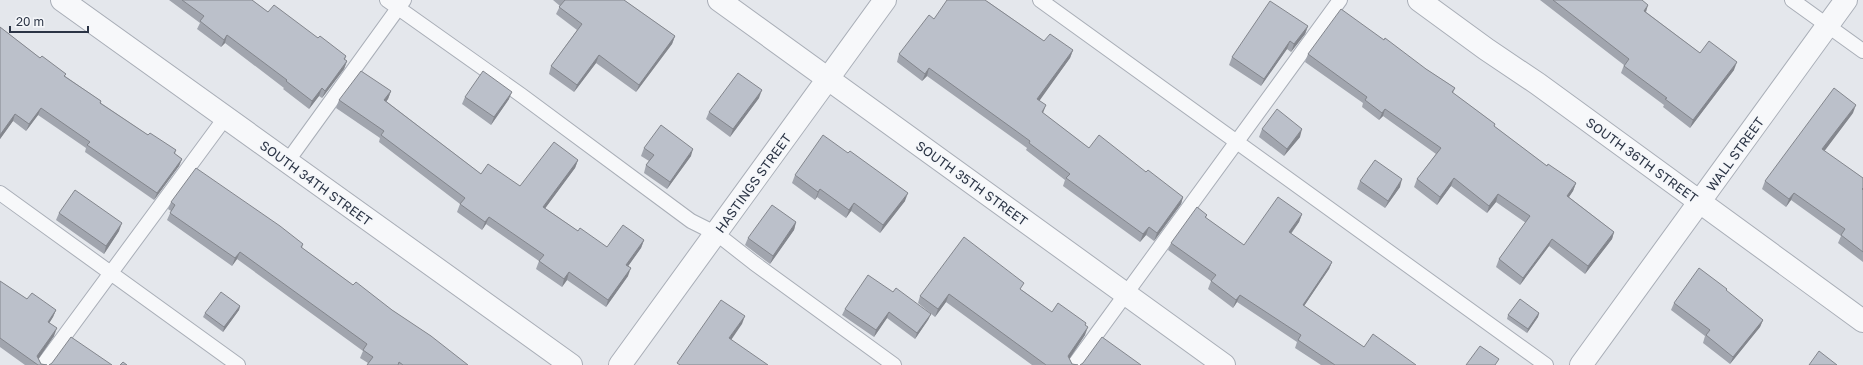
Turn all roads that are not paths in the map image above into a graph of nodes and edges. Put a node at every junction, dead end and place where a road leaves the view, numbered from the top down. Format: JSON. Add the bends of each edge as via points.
{"nodes":[{"id":1,"x":62,"y":0,"type":"edge"},
{"id":2,"x":719,"y":0,"type":"edge"},
{"id":3,"x":885,"y":0,"type":"edge"},
{"id":4,"x":1040,"y":0,"type":"edge"},
{"id":5,"x":1340,"y":0,"type":"edge"},
{"id":6,"x":1419,"y":0,"type":"edge"},
{"id":7,"x":1792,"y":0,"type":"edge"},
{"id":8,"x":1846,"y":0,"type":"edge"},
{"id":9,"x":397,"y":3,"type":"edge"},
{"id":10,"x":1828,"y":26,"type":"junction"},
{"id":11,"x":1863,"y":51,"type":"edge"},
{"id":12,"x":828,"y":79,"type":"junction"},
{"id":13,"x":225,"y":118,"type":"junction"},
{"id":14,"x":1236,"y":142,"type":"junction"},
{"id":15,"x":287,"y":162,"type":"junction"},
{"id":16,"x":0,"y":193,"type":"edge"},
{"id":17,"x":1700,"y":202,"type":"junction"},
{"id":18,"x":717,"y":234,"type":"junction"},
{"id":19,"x":110,"y":273,"type":"junction"},
{"id":20,"x":1125,"y":293,"type":"junction"},
{"id":21,"x":1863,"y":321,"type":"edge"},
{"id":22,"x":43,"y":365,"type":"edge"},
{"id":23,"x":238,"y":365,"type":"edge"},
{"id":24,"x":571,"y":365,"type":"edge"},
{"id":25,"x":620,"y":365,"type":"edge"},
{"id":26,"x":894,"y":365,"type":"edge"},
{"id":27,"x":1074,"y":365,"type":"edge"},
{"id":28,"x":1224,"y":365,"type":"edge"},
{"id":29,"x":1546,"y":365,"type":"edge"},
{"id":30,"x":1581,"y":365,"type":"edge"}],
"edges":[{"from":1,"to":13,"type":"street","name":"SOUTH 34TH STREET"},
{"from":2,"to":12,"type":"street","name":"SOUTH 35TH STREET"},
{"from":3,"to":12,"type":"street","name":"HASTINGS STREET"},
{"from":4,"to":14,"type":"lane"},
{"from":5,"to":14,"type":"lane"},
{"from":6,"to":17,"type":"street","name":"SOUTH 36TH STREET"},
{"from":7,"to":10,"type":"lane"},
{"from":8,"to":10,"type":"street","name":"WALL STREET"},
{"from":9,"to":15,"type":"lane"},
{"from":9,"to":18,"type":"lane","via":[[691,221]]},
{"from":10,"to":11,"type":"lane"},
{"from":10,"to":17,"type":"street","name":"WALL STREET"},
{"from":12,"to":18,"type":"street","name":"HASTINGS STREET"},
{"from":12,"to":20,"type":"street","name":"SOUTH 35TH STREET"},
{"from":13,"to":15,"type":"street","name":"SOUTH 34TH STREET"},
{"from":13,"to":19,"type":"lane"},
{"from":14,"to":20,"type":"lane"},
{"from":14,"to":29,"type":"lane"},
{"from":15,"to":24,"type":"street","name":"SOUTH 34TH STREET"},
{"from":16,"to":19,"type":"lane"},
{"from":17,"to":21,"type":"street","name":"SOUTH 36TH STREET"},
{"from":17,"to":30,"type":"street","name":"WALL STREET"},
{"from":18,"to":25,"type":"street","name":"HASTINGS STREET"},
{"from":18,"to":26,"type":"lane"},
{"from":19,"to":22,"type":"lane"},
{"from":19,"to":23,"type":"lane"},
{"from":20,"to":27,"type":"lane"},
{"from":20,"to":28,"type":"street","name":"SOUTH 35TH STREET"}]}
